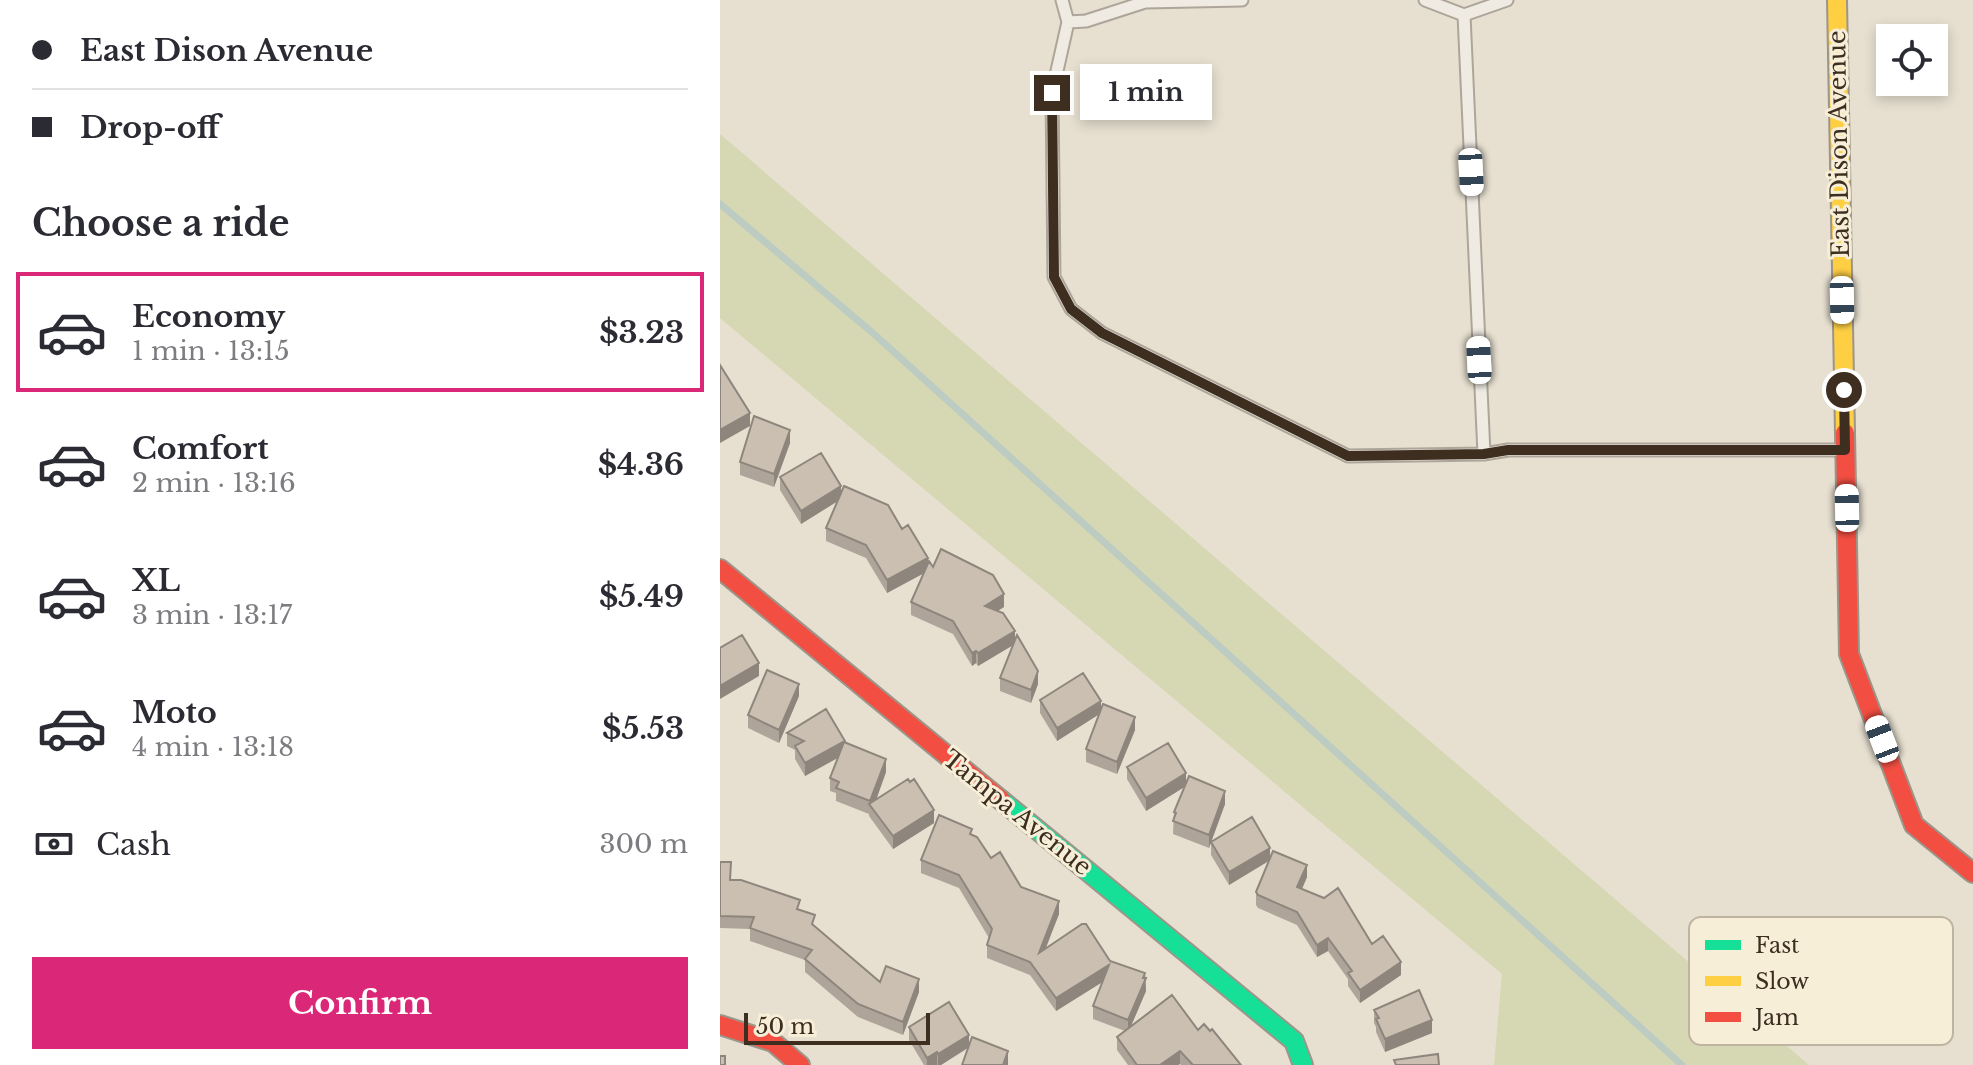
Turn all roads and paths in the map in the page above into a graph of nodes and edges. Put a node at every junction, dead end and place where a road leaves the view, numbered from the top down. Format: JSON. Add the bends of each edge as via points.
{"nodes":[{"id":1,"x":1062,"y":0,"type":"edge"},
{"id":2,"x":1242,"y":0,"type":"edge"},
{"id":3,"x":1425,"y":0,"type":"edge"},
{"id":4,"x":1507,"y":0,"type":"edge"},
{"id":5,"x":1837,"y":0,"type":"edge"},
{"id":6,"x":1464,"y":15,"type":"junction"},
{"id":7,"x":1068,"y":22,"type":"junction"},
{"id":8,"x":1845,"y":450,"type":"junction"},
{"id":9,"x":1484,"y":454,"type":"junction"},
{"id":10,"x":720,"y":569,"type":"edge"},
{"id":11,"x":1973,"y":873,"type":"edge"},
{"id":12,"x":720,"y":1025,"type":"edge"},
{"id":13,"x":800,"y":1065,"type":"edge"},
{"id":14,"x":1303,"y":1065,"type":"edge"}],
"edges":[{"from":1,"to":7,"type":"lane"},
{"from":2,"to":7,"type":"lane","via":[[1145,2]]},
{"from":3,"to":6,"type":"lane"},
{"from":4,"to":6,"type":"lane"},
{"from":5,"to":8,"type":"street","name":"East Dison Avenue"},
{"from":6,"to":9,"type":"lane"},
{"from":7,"to":9,"type":"lane","via":[[1052,93],[1052,123],[1054,277],[1071,309],[1102,333],[1348,456]]},
{"from":8,"to":9,"type":"lane"},
{"from":8,"to":11,"type":"street","name":"East Dison Avenue","via":[[1849,654],[1914,825]]},
{"from":10,"to":14,"type":"street","name":"Tampa Avenue","via":[[1294,1041]]},
{"from":12,"to":13,"type":"street","via":[[773,1042]]}]}
